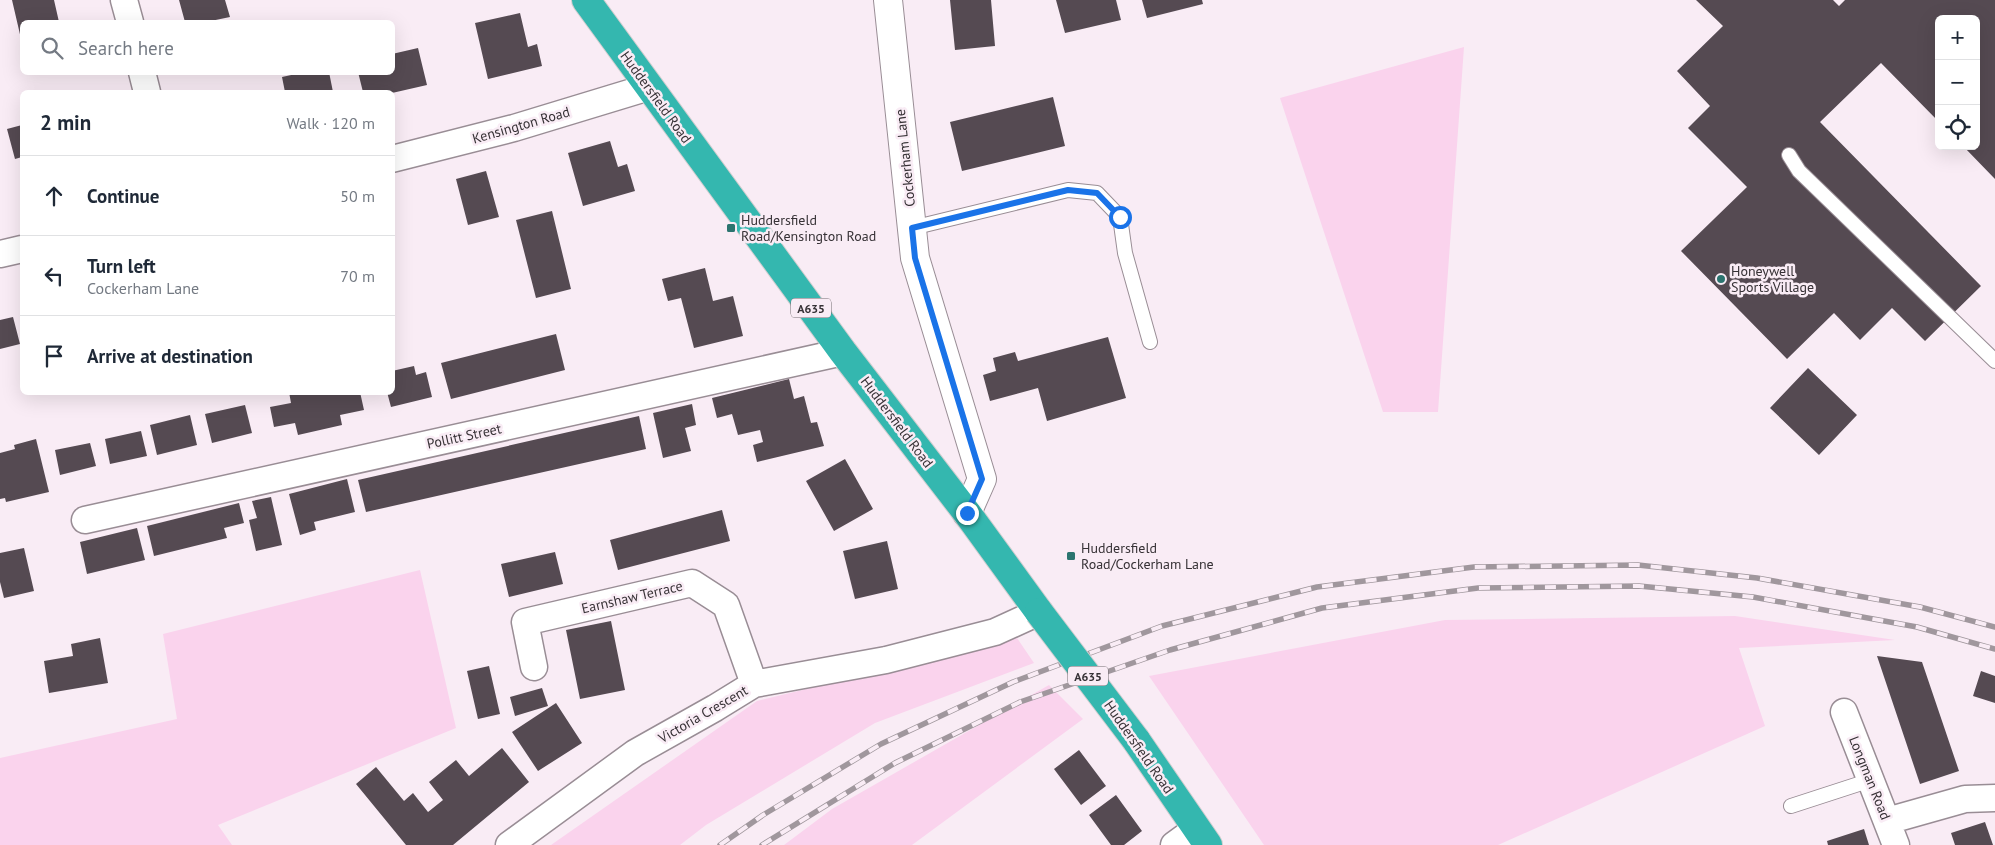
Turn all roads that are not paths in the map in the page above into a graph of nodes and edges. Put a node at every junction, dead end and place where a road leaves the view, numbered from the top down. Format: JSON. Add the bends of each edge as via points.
{"nodes":[{"id":1,"x":124,"y":0,"type":"edge"},
{"id":2,"x":586,"y":0,"type":"edge"},
{"id":3,"x":888,"y":0,"type":"edge"},
{"id":4,"x":129,"y":20,"type":"edge"},
{"id":5,"x":143,"y":75,"type":"edge"},
{"id":6,"x":649,"y":87,"type":"junction"},
{"id":7,"x":146,"y":90,"type":"edge"},
{"id":8,"x":1789,"y":155,"type":"dead end"},
{"id":9,"x":395,"y":158,"type":"edge"},
{"id":10,"x":912,"y":228,"type":"junction"},
{"id":11,"x":20,"y":249,"type":"edge"},
{"id":12,"x":0,"y":254,"type":"edge"},
{"id":13,"x":1150,"y":342,"type":"dead end"},
{"id":14,"x":843,"y":352,"type":"junction"},
{"id":15,"x":1995,"y":361,"type":"edge"},
{"id":16,"x":967,"y":513,"type":"junction"},
{"id":17,"x":85,"y":520,"type":"dead end"},
{"id":18,"x":1040,"y":612,"type":"junction"},
{"id":19,"x":534,"y":667,"type":"dead end"},
{"id":20,"x":754,"y":684,"type":"junction"},
{"id":21,"x":1844,"y":712,"type":"dead end"},
{"id":22,"x":1871,"y":780,"type":"junction"},
{"id":23,"x":1993,"y":793,"type":"edge"},
{"id":24,"x":1791,"y":806,"type":"dead end"},
{"id":25,"x":1887,"y":821,"type":"junction"},
{"id":26,"x":1202,"y":837,"type":"edge"},
{"id":27,"x":509,"y":845,"type":"edge"},
{"id":28,"x":1174,"y":845,"type":"edge"},
{"id":29,"x":1896,"y":845,"type":"edge"}],
"edges":[{"from":1,"to":4,"type":"street"},
{"from":2,"to":6,"type":"highway","name":"Huddersfield Road","number":"A635"},
{"from":3,"to":10,"type":"street","name":"Cockerham Lane"},
{"from":5,"to":7,"type":"street"},
{"from":6,"to":9,"type":"street","name":"Kensington Road","via":[[514,128]]},
{"from":6,"to":14,"type":"highway","name":"Huddersfield Road","number":"A635"},
{"from":8,"to":15,"type":"lane","via":[[1799,171]]},
{"from":10,"to":13,"type":"lane","via":[[1068,190],[1097,193],[1120,217],[1125,253]]},
{"from":10,"to":16,"type":"street","name":"Cockerham Lane","via":[[915,258],[982,479]]},
{"from":11,"to":12,"type":"street"},
{"from":14,"to":16,"type":"highway","name":"Huddersfield Road","number":"A635"},
{"from":14,"to":17,"type":"street","name":"Pollitt Street"},
{"from":16,"to":18,"type":"highway","name":"Huddersfield Road","number":"A635"},
{"from":18,"to":20,"type":"street","name":"Victoria Crescent","via":[[995,632],[895,658]]},
{"from":18,"to":26,"type":"highway","name":"Huddersfield Road","number":"A635","bridge":true,"via":[[1136,740]]},
{"from":19,"to":20,"type":"street","name":"Earnshaw Terrace","via":[[525,622],[692,583],[726,604]]},
{"from":20,"to":27,"type":"street","name":"Victoria Crescent","via":[[635,753]]},
{"from":21,"to":22,"type":"street","name":"Longman Road"},
{"from":22,"to":24,"type":"lane"},
{"from":22,"to":25,"type":"street","name":"Longman Road"},
{"from":23,"to":25,"type":"street"},
{"from":25,"to":29,"type":"street","name":"Longman Road"},
{"from":26,"to":28,"type":"street"}]}
